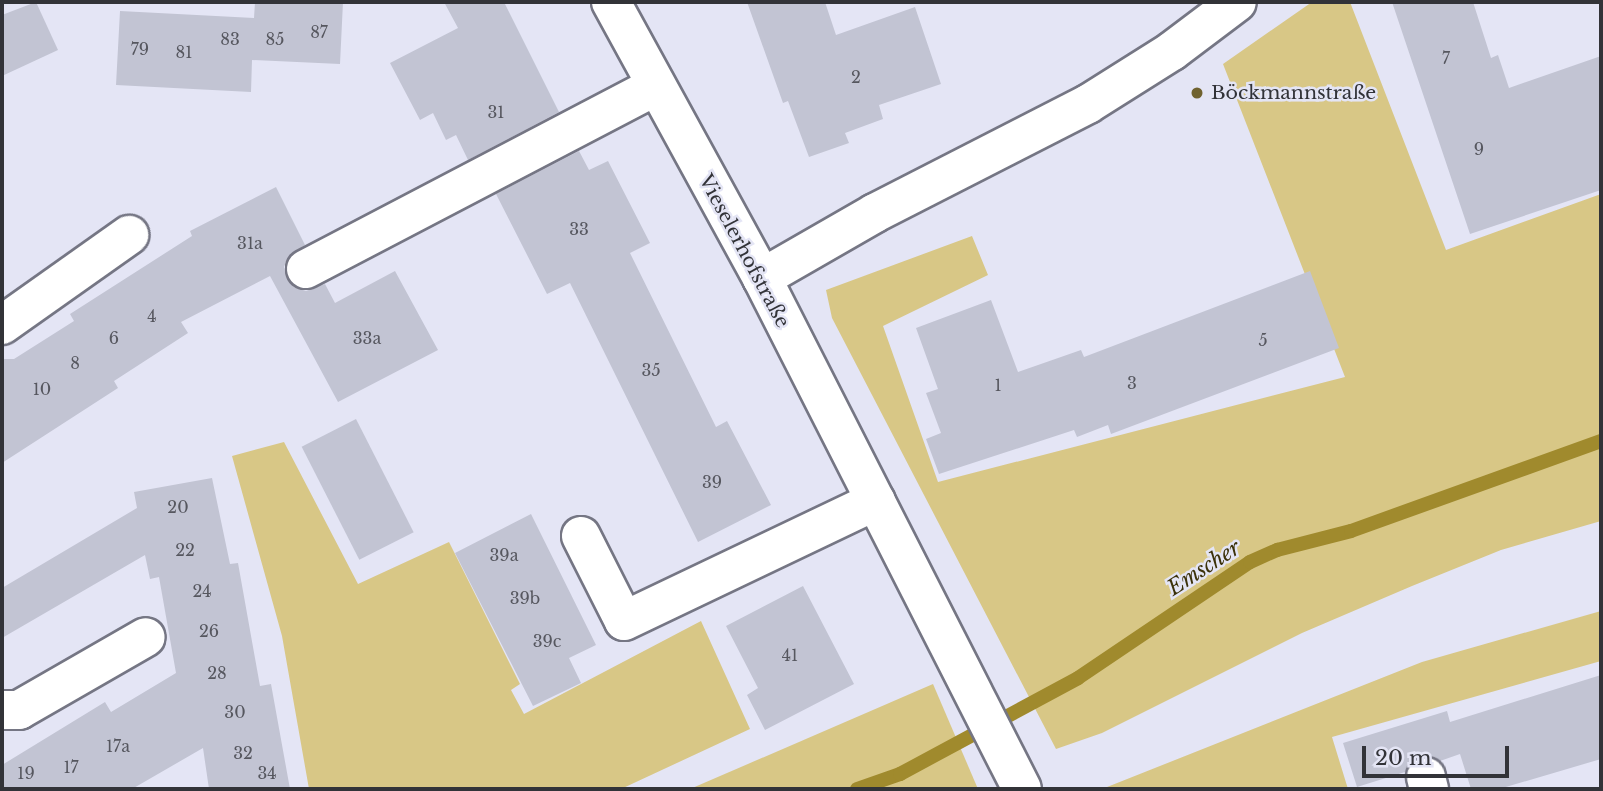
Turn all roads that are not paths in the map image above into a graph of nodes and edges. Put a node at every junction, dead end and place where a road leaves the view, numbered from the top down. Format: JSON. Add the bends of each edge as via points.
{"nodes":[{"id":1,"x":611,"y":2,"type":"edge"},
{"id":2,"x":1237,"y":2,"type":"edge"},
{"id":3,"x":654,"y":86,"type":"junction"},
{"id":4,"x":129,"y":235,"type":"dead end"},
{"id":5,"x":306,"y":270,"type":"dead end"},
{"id":6,"x":762,"y":278,"type":"junction"},
{"id":7,"x":2,"y":325,"type":"edge"},
{"id":8,"x":876,"y":501,"type":"junction"},
{"id":9,"x":580,"y":536,"type":"dead end"},
{"id":10,"x":146,"y":637,"type":"dead end"},
{"id":11,"x":2,"y":710,"type":"edge"},
{"id":12,"x":1018,"y":781,"type":"edge"}],
"edges":[{"from":1,"to":3,"type":"street","name":"Vieselerhofstraße"},
{"from":2,"to":6,"type":"street","via":[[1172,51],[1088,104]]},
{"from":3,"to":5,"type":"street"},
{"from":3,"to":6,"type":"street","name":"Vieselerhofstraße"},
{"from":4,"to":7,"type":"street"},
{"from":6,"to":8,"type":"street","name":"Vieselerhofstraße"},
{"from":8,"to":9,"type":"street","via":[[624,621]]},
{"from":8,"to":12,"type":"street","name":"Vieselerhofstraße"},
{"from":10,"to":11,"type":"street","via":[[19,710]]}]}
